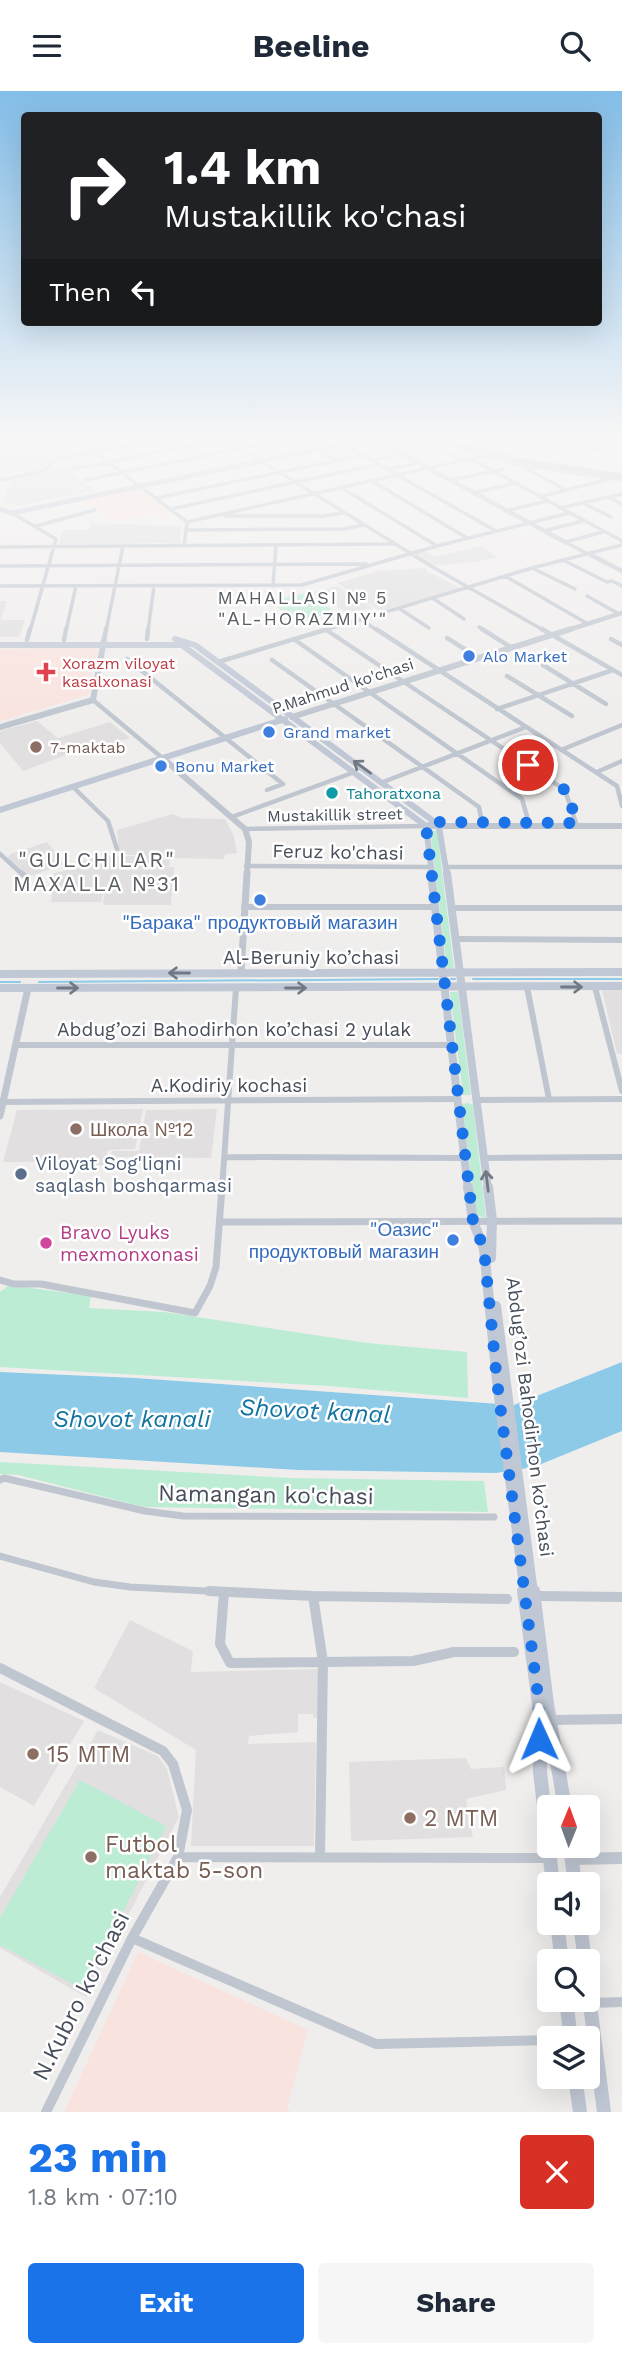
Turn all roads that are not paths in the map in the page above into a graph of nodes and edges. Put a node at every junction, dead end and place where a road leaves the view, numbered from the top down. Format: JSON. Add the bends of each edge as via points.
{"nodes":[{"id":1,"x":50,"y":535,"type":"edge"},
{"id":2,"x":185,"y":535,"type":"edge"},
{"id":3,"x":379,"y":535,"type":"edge"},
{"id":4,"x":420,"y":535,"type":"edge"},
{"id":5,"x":463,"y":535,"type":"edge"},
{"id":6,"x":479,"y":535,"type":"edge"},
{"id":7,"x":552,"y":535,"type":"edge"},
{"id":8,"x":588,"y":535,"type":"edge"},
{"id":9,"x":468,"y":538,"type":"junction"},
{"id":10,"x":565,"y":542,"type":"junction"},
{"id":11,"x":622,"y":543,"type":"edge"},
{"id":12,"x":393,"y":544,"type":"junction"},
{"id":13,"x":276,"y":545,"type":"junction"},
{"id":14,"x":122,"y":546,"type":"junction"},
{"id":15,"x":184,"y":546,"type":"junction"},
{"id":16,"x":438,"y":546,"type":"junction"},
{"id":17,"x":0,"y":547,"type":"edge"},
{"id":18,"x":54,"y":547,"type":"junction"},
{"id":19,"x":409,"y":554,"type":"junction"},
{"id":20,"x":589,"y":554,"type":"junction"},
{"id":21,"x":563,"y":560,"type":"junction"},
{"id":22,"x":373,"y":564,"type":"junction"},
{"id":23,"x":119,"y":565,"type":"junction"},
{"id":24,"x":274,"y":565,"type":"junction"},
{"id":25,"x":0,"y":566,"type":"edge"},
{"id":26,"x":48,"y":566,"type":"junction"},
{"id":27,"x":533,"y":568,"type":"junction"},
{"id":28,"x":622,"y":571,"type":"edge"},
{"id":29,"x":505,"y":576,"type":"junction"},
{"id":30,"x":0,"y":586,"type":"edge"},
{"id":31,"x":41,"y":586,"type":"junction"},
{"id":32,"x":76,"y":586,"type":"junction"},
{"id":33,"x":115,"y":586,"type":"junction"},
{"id":34,"x":154,"y":586,"type":"junction"},
{"id":35,"x":273,"y":586,"type":"junction"},
{"id":36,"x":622,"y":586,"type":"edge"},
{"id":37,"x":469,"y":588,"type":"junction"},
{"id":38,"x":575,"y":589,"type":"dead end"},
{"id":39,"x":587,"y":596,"type":"dead end"},
{"id":40,"x":434,"y":599,"type":"junction"},
{"id":41,"x":401,"y":609,"type":"junction"},
{"id":42,"x":621,"y":613,"type":"edge"},
{"id":43,"x":464,"y":619,"type":"dead end"},
{"id":44,"x":363,"y":621,"type":"junction"},
{"id":45,"x":588,"y":624,"type":"junction"},
{"id":46,"x":480,"y":627,"type":"dead end"},
{"id":47,"x":429,"y":628,"type":"dead end"},
{"id":48,"x":328,"y":631,"type":"junction"},
{"id":49,"x":550,"y":635,"type":"junction"},
{"id":50,"x":446,"y":638,"type":"dead end"},
{"id":51,"x":147,"y":639,"type":"junction"},
{"id":52,"x":611,"y":639,"type":"dead end"},
{"id":53,"x":64,"y":640,"type":"junction"},
{"id":54,"x":295,"y":640,"type":"junction"},
{"id":55,"x":27,"y":641,"type":"junction"},
{"id":56,"x":103,"y":642,"type":"junction"},
{"id":57,"x":0,"y":643,"type":"edge"},
{"id":58,"x":185,"y":644,"type":"junction"},
{"id":59,"x":622,"y":645,"type":"edge"},
{"id":60,"x":512,"y":648,"type":"junction"},
{"id":61,"x":480,"y":658,"type":"junction"},
{"id":62,"x":127,"y":659,"type":"dead end"},
{"id":63,"x":272,"y":660,"type":"dead end"},
{"id":64,"x":218,"y":662,"type":"junction"},
{"id":65,"x":543,"y":665,"type":"dead end"},
{"id":66,"x":622,"y":669,"type":"edge"},
{"id":67,"x":439,"y":670,"type":"junction"},
{"id":68,"x":614,"y":671,"type":"junction"},
{"id":69,"x":622,"y":675,"type":"edge"},
{"id":70,"x":507,"y":676,"type":"dead end"},
{"id":71,"x":402,"y":682,"type":"junction"},
{"id":72,"x":573,"y":683,"type":"junction"},
{"id":73,"x":369,"y":692,"type":"junction"},
{"id":74,"x":537,"y":695,"type":"junction"},
{"id":75,"x":93,"y":700,"type":"junction"},
{"id":76,"x":333,"y":703,"type":"junction"},
{"id":77,"x":606,"y":704,"type":"dead end"},
{"id":78,"x":497,"y":709,"type":"junction"},
{"id":79,"x":572,"y":716,"type":"dead end"},
{"id":80,"x":292,"y":717,"type":"junction"},
{"id":81,"x":281,"y":720,"type":"junction"},
{"id":82,"x":622,"y":726,"type":"edge"},
{"id":83,"x":0,"y":727,"type":"edge"},
{"id":84,"x":526,"y":727,"type":"junction"},
{"id":85,"x":225,"y":738,"type":"junction"},
{"id":86,"x":491,"y":741,"type":"junction"},
{"id":87,"x":561,"y":750,"type":"junction"},
{"id":88,"x":457,"y":754,"type":"junction"},
{"id":89,"x":165,"y":759,"type":"junction"},
{"id":90,"x":622,"y":761,"type":"edge"},
{"id":91,"x":423,"y":767,"type":"junction"},
{"id":92,"x":597,"y":772,"type":"junction"},
{"id":93,"x":352,"y":773,"type":"junction"},
{"id":94,"x":383,"y":782,"type":"junction"},
{"id":95,"x":73,"y":787,"type":"junction"},
{"id":96,"x":267,"y":790,"type":"dead end"},
{"id":97,"x":0,"y":801,"type":"edge"},
{"id":98,"x":622,"y":806,"type":"edge"},
{"id":99,"x":3,"y":809,"type":"edge"},
{"id":100,"x":232,"y":817,"type":"junction"},
{"id":101,"x":482,"y":823,"type":"junction"},
{"id":102,"x":529,"y":823,"type":"junction"},
{"id":103,"x":576,"y":823,"type":"junction"},
{"id":104,"x":437,"y":824,"type":"junction"},
{"id":105,"x":622,"y":824,"type":"edge"},
{"id":106,"x":426,"y":826,"type":"junction"},
{"id":107,"x":245,"y":829,"type":"junction"},
{"id":108,"x":117,"y":849,"type":"dead end"},
{"id":109,"x":0,"y":854,"type":"edge"},
{"id":110,"x":246,"y":866,"type":"junction"},
{"id":111,"x":430,"y":867,"type":"junction"},
{"id":112,"x":446,"y":867,"type":"junction"},
{"id":113,"x":622,"y":867,"type":"edge"},
{"id":114,"x":27,"y":878,"type":"dead end"},
{"id":115,"x":244,"y":907,"type":"junction"},
{"id":116,"x":435,"y":907,"type":"junction"},
{"id":117,"x":453,"y":908,"type":"junction"},
{"id":118,"x":622,"y":908,"type":"edge"},
{"id":119,"x":457,"y":940,"type":"junction"},
{"id":120,"x":622,"y":940,"type":"edge"},
{"id":121,"x":443,"y":972,"type":"junction"},
{"id":122,"x":461,"y":972,"type":"junction"},
{"id":123,"x":622,"y":972,"type":"edge"},
{"id":124,"x":241,"y":973,"type":"junction"},
{"id":125,"x":32,"y":974,"type":"junction"},
{"id":126,"x":0,"y":975,"type":"edge"},
{"id":127,"x":622,"y":986,"type":"edge"},
{"id":128,"x":527,"y":987,"type":"junction"},
{"id":129,"x":595,"y":987,"type":"junction"},
{"id":130,"x":0,"y":988,"type":"edge"},
{"id":131,"x":28,"y":988,"type":"junction"},
{"id":132,"x":236,"y":988,"type":"junction"},
{"id":133,"x":445,"y":988,"type":"junction"},
{"id":134,"x":463,"y":988,"type":"junction"},
{"id":135,"x":16,"y":1045,"type":"junction"},
{"id":136,"x":232,"y":1045,"type":"junction"},
{"id":137,"x":452,"y":1045,"type":"junction"},
{"id":138,"x":622,"y":1091,"type":"edge"},
{"id":139,"x":458,"y":1099,"type":"junction"},
{"id":140,"x":549,"y":1099,"type":"junction"},
{"id":141,"x":622,"y":1099,"type":"edge"},
{"id":142,"x":477,"y":1100,"type":"junction"},
{"id":143,"x":228,"y":1101,"type":"junction"},
{"id":144,"x":1,"y":1103,"type":"edge"},
{"id":145,"x":0,"y":1116,"type":"edge"},
{"id":146,"x":225,"y":1157,"type":"junction"},
{"id":147,"x":622,"y":1157,"type":"edge"},
{"id":148,"x":464,"y":1158,"type":"junction"},
{"id":149,"x":485,"y":1158,"type":"junction"},
{"id":150,"x":492,"y":1220,"type":"junction"},
{"id":151,"x":473,"y":1221,"type":"junction"},
{"id":152,"x":622,"y":1221,"type":"edge"},
{"id":153,"x":220,"y":1222,"type":"junction"},
{"id":154,"x":0,"y":1280,"type":"edge"},
{"id":155,"x":500,"y":1381,"type":"junction"},
{"id":156,"x":0,"y":1480,"type":"edge"},
{"id":157,"x":494,"y":1517,"type":"dead end"},
{"id":158,"x":0,"y":1556,"type":"edge"},
{"id":159,"x":224,"y":1592,"type":"junction"},
{"id":160,"x":313,"y":1596,"type":"junction"},
{"id":161,"x":539,"y":1596,"type":"dead end"},
{"id":162,"x":622,"y":1597,"type":"edge"},
{"id":163,"x":507,"y":1599,"type":"dead end"},
{"id":164,"x":514,"y":1652,"type":"dead end"},
{"id":165,"x":323,"y":1662,"type":"junction"},
{"id":166,"x":0,"y":1668,"type":"edge"},
{"id":167,"x":545,"y":1719,"type":"junction"},
{"id":168,"x":622,"y":1719,"type":"edge"},
{"id":169,"x":543,"y":1795,"type":"edge"},
{"id":170,"x":562,"y":1795,"type":"edge"},
{"id":171,"x":600,"y":1855,"type":"edge"},
{"id":172,"x":178,"y":1857,"type":"junction"},
{"id":173,"x":320,"y":1857,"type":"junction"},
{"id":174,"x":537,"y":1858,"type":"edge"},
{"id":175,"x":622,"y":1858,"type":"edge"},
{"id":176,"x":132,"y":1938,"type":"junction"},
{"id":177,"x":600,"y":1998,"type":"edge"},
{"id":178,"x":622,"y":2002,"type":"edge"},
{"id":179,"x":537,"y":2040,"type":"edge"},
{"id":180,"x":600,"y":2082,"type":"edge"},
{"id":181,"x":577,"y":2089,"type":"edge"},
{"id":182,"x":46,"y":2112,"type":"edge"},
{"id":183,"x":580,"y":2112,"type":"edge"},
{"id":184,"x":604,"y":2112,"type":"edge"}],
"edges":[{"from":1,"to":18,"type":"street","via":[[56,539]]},
{"from":2,"to":15,"type":"street"},
{"from":3,"to":12,"type":"street"},
{"from":4,"to":16,"type":"street"},
{"from":5,"to":9,"type":"street"},
{"from":6,"to":9,"type":"street"},
{"from":7,"to":10,"type":"street"},
{"from":8,"to":10,"type":"street"},
{"from":9,"to":16,"type":"street"},
{"from":10,"to":20,"type":"street"},
{"from":11,"to":20,"type":"street"},
{"from":12,"to":13,"type":"street"},
{"from":12,"to":19,"type":"street"},
{"from":13,"to":15,"type":"street"},
{"from":13,"to":24,"type":"street"},
{"from":14,"to":15,"type":"street"},
{"from":14,"to":18,"type":"street"},
{"from":14,"to":23,"type":"street"},
{"from":16,"to":19,"type":"street"},
{"from":17,"to":18,"type":"street"},
{"from":18,"to":26,"type":"street"},
{"from":19,"to":22,"type":"street"},
{"from":19,"to":37,"type":"street"},
{"from":20,"to":21,"type":"street"},
{"from":20,"to":28,"type":"street"},
{"from":21,"to":27,"type":"street"},
{"from":21,"to":36,"type":"street"},
{"from":22,"to":24,"type":"street"},
{"from":22,"to":35,"type":"street","via":[[302,585]]},
{"from":23,"to":24,"type":"street"},
{"from":23,"to":26,"type":"street"},
{"from":23,"to":33,"type":"street"},
{"from":24,"to":35,"type":"street"},
{"from":25,"to":26,"type":"street"},
{"from":26,"to":31,"type":"street"},
{"from":27,"to":29,"type":"street"},
{"from":27,"to":38,"type":"street"},
{"from":29,"to":37,"type":"street"},
{"from":29,"to":45,"type":"street"},
{"from":30,"to":31,"type":"street"},
{"from":31,"to":32,"type":"street"},
{"from":31,"to":55,"type":"street"},
{"from":32,"to":33,"type":"street"},
{"from":32,"to":53,"type":"street"},
{"from":33,"to":34,"type":"street"},
{"from":33,"to":56,"type":"street"},
{"from":34,"to":35,"type":"street"},
{"from":34,"to":51,"type":"street"},
{"from":37,"to":40,"type":"street"},
{"from":37,"to":49,"type":"street"},
{"from":39,"to":42,"type":"street"},
{"from":40,"to":41,"type":"street"},
{"from":40,"to":43,"type":"street"},
{"from":41,"to":44,"type":"street"},
{"from":41,"to":47,"type":"street"},
{"from":42,"to":45,"type":"street","name":"P.Mahmud ko'chasi"},
{"from":44,"to":48,"type":"street"},
{"from":44,"to":67,"type":"street"},
{"from":45,"to":49,"type":"street","name":"P.Mahmud ko'chasi"},
{"from":46,"to":60,"type":"street"},
{"from":48,"to":54,"type":"street"},
{"from":48,"to":71,"type":"street"},
{"from":49,"to":60,"type":"street","name":"P.Mahmud ko'chasi"},
{"from":49,"to":68,"type":"street"},
{"from":50,"to":61,"type":"street"},
{"from":51,"to":56,"type":"main road"},
{"from":51,"to":58,"type":"main road"},
{"from":52,"to":59,"type":"street"},
{"from":53,"to":55,"type":"main road"},
{"from":53,"to":56,"type":"main road"},
{"from":54,"to":64,"type":"street"},
{"from":54,"to":73,"type":"street"},
{"from":55,"to":57,"type":"main road"},
{"from":56,"to":57,"type":"main road"},
{"from":56,"to":58,"type":"main road"},
{"from":56,"to":75,"type":"street"},
{"from":58,"to":64,"type":"main road"},
{"from":58,"to":81,"type":"main road"},
{"from":60,"to":61,"type":"street","name":"P.Mahmud ko'chasi"},
{"from":61,"to":67,"type":"street","name":"P.Mahmud ko'chasi"},
{"from":62,"to":85,"type":"street"},
{"from":63,"to":76,"type":"street"},
{"from":64,"to":80,"type":"main road"},
{"from":65,"to":72,"type":"street"},
{"from":66,"to":68,"type":"street"},
{"from":67,"to":71,"type":"street","name":"P.Mahmud ko'chasi"},
{"from":67,"to":78,"type":"street"},
{"from":68,"to":69,"type":"street"},
{"from":68,"to":72,"type":"street"},
{"from":70,"to":74,"type":"street"},
{"from":71,"to":73,"type":"street","name":"P.Mahmud ko'chasi"},
{"from":71,"to":86,"type":"street"},
{"from":72,"to":74,"type":"street"},
{"from":72,"to":77,"type":"street"},
{"from":73,"to":76,"type":"street","name":"P.Mahmud ko'chasi"},
{"from":73,"to":88,"type":"street"},
{"from":74,"to":78,"type":"street"},
{"from":74,"to":79,"type":"street"},
{"from":75,"to":83,"type":"street"},
{"from":75,"to":89,"type":"street"},
{"from":76,"to":80,"type":"street","name":"P.Mahmud ko'chasi"},
{"from":76,"to":91,"type":"street"},
{"from":78,"to":84,"type":"street"},
{"from":80,"to":81,"type":"main road","name":"P.Mahmud ko'chasi"},
{"from":94,"to":80,"type":"main road","one_way":true},
{"from":81,"to":85,"type":"main road","name":"P.Mahmud ko'chasi"},
{"from":81,"to":93,"type":"main road"},
{"from":82,"to":87,"type":"street"},
{"from":84,"to":86,"type":"street"},
{"from":84,"to":87,"type":"street"},
{"from":85,"to":89,"type":"main road","name":"P.Mahmud ko'chasi"},
{"from":85,"to":96,"type":"street","via":[[283,784]]},
{"from":86,"to":88,"type":"street"},
{"from":86,"to":103,"type":"street","via":[[565,790]]},
{"from":87,"to":92,"type":"street"},
{"from":88,"to":91,"type":"street"},
{"from":88,"to":102,"type":"street","via":[[522,799]]},
{"from":89,"to":95,"type":"main road","name":"P.Mahmud ko'chasi"},
{"from":89,"to":100,"type":"street"},
{"from":90,"to":92,"type":"street"},
{"from":91,"to":94,"type":"street"},
{"from":91,"to":101,"type":"street","via":[[480,807]]},
{"from":92,"to":98,"type":"street","via":[[617,786]]},
{"from":93,"to":100,"type":"street"},
{"from":93,"to":106,"type":"main road"},
{"from":94,"to":104,"type":"main road"},
{"from":95,"to":99,"type":"main road","name":"P.Mahmud ko'chasi"},
{"from":95,"to":108,"type":"street","via":[[110,821]]},
{"from":97,"to":99,"type":"street","name":"P.Mahmud ko'chasi"},
{"from":100,"to":107,"type":"street"},
{"from":101,"to":102,"type":"street"},
{"from":101,"to":104,"type":"street"},
{"from":102,"to":103,"type":"street"},
{"from":103,"to":105,"type":"street"},
{"from":104,"to":105,"type":"street"},
{"from":104,"to":106,"type":"main road"},
{"from":104,"to":112,"type":"main road","name":"Abdug’ozi Bahodirhon ko’chasi"},
{"from":106,"to":107,"type":"street","name":"Mustakillik street"},
{"from":106,"to":111,"type":"main road","name":"Abdug’ozi Bahodirhon ko’chasi"},
{"from":107,"to":110,"type":"street"},
{"from":109,"to":114,"type":"street"},
{"from":110,"to":111,"type":"street","name":"Feruz ko'chasi"},
{"from":110,"to":115,"type":"street"},
{"from":111,"to":116,"type":"main road","name":"Abdug’ozi Bahodirhon ko’chasi"},
{"from":112,"to":113,"type":"street"},
{"from":112,"to":117,"type":"main road","name":"Abdug’ozi Bahodirhon ko’chasi"},
{"from":115,"to":116,"type":"street"},
{"from":115,"to":124,"type":"street"},
{"from":116,"to":121,"type":"main road","name":"Abdug’ozi Bahodirhon ko’chasi"},
{"from":117,"to":118,"type":"street"},
{"from":117,"to":119,"type":"main road","name":"Abdug’ozi Bahodirhon ko’chasi"},
{"from":119,"to":120,"type":"street"},
{"from":119,"to":122,"type":"main road","name":"Abdug’ozi Bahodirhon ko’chasi"},
{"from":121,"to":122,"type":"main road","name":"Al-Beruniy ko’chasi"},
{"from":121,"to":124,"type":"main road","name":"Al-Beruniy ko’chasi"},
{"from":121,"to":133,"type":"main road","name":"Abdug’ozi Bahodirhon ko’chasi"},
{"from":122,"to":123,"type":"main road","name":"Al-Beruniy ko’chasi"},
{"from":122,"to":134,"type":"main road","name":"Abdug’ozi Bahodirhon ko’chasi"},
{"from":124,"to":125,"type":"main road","name":"Al-Beruniy ko’chasi","one_way":true},
{"from":125,"to":126,"type":"main road","name":"Al-Beruniy ko’chasi"},
{"from":125,"to":131,"type":"main road"},
{"from":127,"to":129,"type":"main road","name":"Al-Beruniy ko’chasi"},
{"from":128,"to":129,"type":"main road","name":"Al-Beruniy ko’chasi","one_way":true},
{"from":128,"to":134,"type":"main road","name":"Al-Beruniy ko’chasi"},
{"from":128,"to":140,"type":"street"},
{"from":129,"to":138,"type":"street"},
{"from":130,"to":131,"type":"main road","name":"Al-Beruniy ko’chasi"},
{"from":131,"to":132,"type":"main road","name":"Al-Beruniy ko’chasi","one_way":true},
{"from":131,"to":135,"type":"street"},
{"from":132,"to":133,"type":"main road","name":"Al-Beruniy ko’chasi","one_way":true},
{"from":132,"to":136,"type":"street"},
{"from":133,"to":134,"type":"main road","name":"Al-Beruniy ko’chasi"},
{"from":133,"to":137,"type":"main road","name":"Abdug’ozi Bahodirhon ko’chasi"},
{"from":134,"to":142,"type":"main road","name":"Abdug’ozi Bahodirhon ko’chasi"},
{"from":135,"to":136,"type":"street","name":"Abdug’ozi Bahodirhon ko’chasi 2 yulak"},
{"from":135,"to":144,"type":"street"},
{"from":136,"to":137,"type":"street","name":"Abdug’ozi Bahodirhon ko’chasi 2 yulak"},
{"from":136,"to":143,"type":"street"},
{"from":137,"to":139,"type":"main road","name":"Abdug’ozi Bahodirhon ko’chasi"},
{"from":139,"to":143,"type":"street","name":"A.Kodiriy kochasi"},
{"from":139,"to":148,"type":"main road","name":"Abdug’ozi Bahodirhon ko’chasi"},
{"from":140,"to":141,"type":"street"},
{"from":140,"to":142,"type":"street"},
{"from":142,"to":149,"type":"main road","name":"Abdug’ozi Bahodirhon ko’chasi"},
{"from":143,"to":144,"type":"street","name":"A.Kodiriy kochasi"},
{"from":143,"to":146,"type":"street"},
{"from":144,"to":145,"type":"street"},
{"from":146,"to":148,"type":"street"},
{"from":146,"to":153,"type":"street"},
{"from":147,"to":149,"type":"street"},
{"from":148,"to":151,"type":"main road","name":"Abdug’ozi Bahodirhon ko’chasi"},
{"from":150,"to":149,"type":"main road","name":"Abdug’ozi Bahodirhon ko’chasi","one_way":true},
{"from":150,"to":151,"type":"street"},
{"from":150,"to":152,"type":"street"},
{"from":150,"to":155,"type":"main road","name":"Abdug’ozi Bahodirhon ko’chasi"},
{"from":151,"to":153,"type":"street"},
{"from":151,"to":155,"type":"main road","name":"Abdug’ozi Bahodirhon ko’chasi","via":[[484,1249]]},
{"from":153,"to":154,"type":"street","via":[[216,1267],[195,1313]]},
{"from":155,"to":167,"type":"main road","name":"Abdug’ozi Bahodirhon ko’chasi"},
{"from":156,"to":157,"type":"street","name":"Namangan ko'chasi","via":[[183,1516]]},
{"from":158,"to":159,"type":"street","via":[[94,1582]]},
{"from":159,"to":160,"type":"street"},
{"from":159,"to":165,"type":"street","via":[[220,1644],[230,1663]]},
{"from":160,"to":163,"type":"street"},
{"from":160,"to":165,"type":"street"},
{"from":161,"to":162,"type":"street"},
{"from":164,"to":165,"type":"street","via":[[454,1652],[413,1661]]},
{"from":165,"to":173,"type":"street"},
{"from":166,"to":172,"type":"street","via":[[163,1751],[173,1764],[187,1810]]},
{"from":167,"to":168,"type":"street"},
{"from":167,"to":169,"type":"main road","name":"Abdug’ozi Bahodirhon ko’chasi"},
{"from":167,"to":170,"type":"main road","name":"Abdug’ozi Bahodirhon ko’chasi"},
{"from":171,"to":175,"type":"street"},
{"from":172,"to":173,"type":"street"},
{"from":172,"to":176,"type":"street","name":"N.Kubro ko'chasi"},
{"from":173,"to":174,"type":"street"},
{"from":176,"to":179,"type":"street","via":[[376,2044]]},
{"from":176,"to":182,"type":"street","name":"N.Kubro ko'chasi"},
{"from":177,"to":178,"type":"street"},
{"from":180,"to":184,"type":"main road"},
{"from":181,"to":183,"type":"main road"}]}
